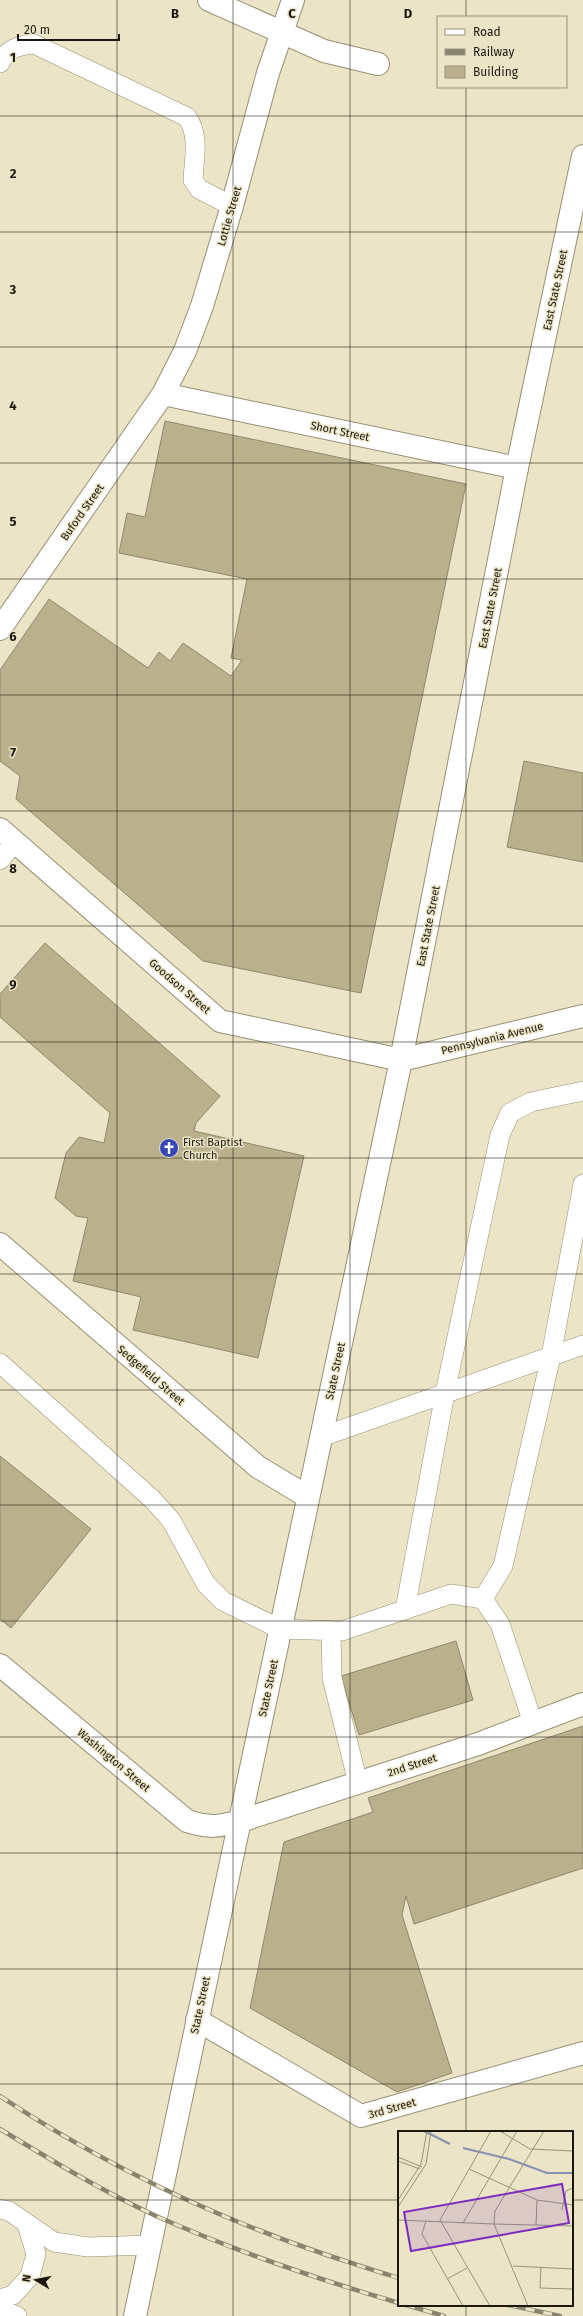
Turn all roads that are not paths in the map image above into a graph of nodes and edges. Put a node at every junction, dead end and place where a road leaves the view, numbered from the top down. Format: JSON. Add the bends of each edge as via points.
{"nodes":[{"id":1,"x":209,"y":0,"type":"edge"},
{"id":2,"x":293,"y":0,"type":"edge"},
{"id":3,"x":282,"y":33,"type":"junction"},
{"id":4,"x":0,"y":63,"type":"edge"},
{"id":5,"x":378,"y":64,"type":"dead end"},
{"id":6,"x":583,"y":156,"type":"edge"},
{"id":7,"x":232,"y":206,"type":"junction"},
{"id":8,"x":163,"y":394,"type":"junction"},
{"id":9,"x":517,"y":468,"type":"junction"},
{"id":10,"x":0,"y":629,"type":"edge"},
{"id":11,"x":7,"y":835,"type":"edge"},
{"id":12,"x":0,"y":860,"type":"edge"},
{"id":13,"x":583,"y":1016,"type":"edge"},
{"id":14,"x":401,"y":1060,"type":"junction"},
{"id":15,"x":583,"y":1091,"type":"edge"},
{"id":16,"x":583,"y":1184,"type":"edge"},
{"id":17,"x":0,"y":1244,"type":"edge"},
{"id":18,"x":583,"y":1345,"type":"edge"},
{"id":19,"x":551,"y":1356,"type":"junction"},
{"id":20,"x":0,"y":1363,"type":"edge"},
{"id":21,"x":445,"y":1393,"type":"junction"},
{"id":22,"x":321,"y":1437,"type":"junction"},
{"id":23,"x":308,"y":1497,"type":"junction"},
{"id":24,"x":483,"y":1599,"type":"junction"},
{"id":25,"x":405,"y":1610,"type":"junction"},
{"id":26,"x":280,"y":1629,"type":"junction"},
{"id":27,"x":331,"y":1631,"type":"junction"},
{"id":28,"x":0,"y":1665,"type":"edge"},
{"id":29,"x":583,"y":1704,"type":"edge"},
{"id":30,"x":533,"y":1723,"type":"junction"},
{"id":31,"x":358,"y":1783,"type":"junction"},
{"id":32,"x":240,"y":1822,"type":"junction"},
{"id":33,"x":197,"y":2020,"type":"junction"},
{"id":34,"x":583,"y":2053,"type":"edge"},
{"id":35,"x":0,"y":2210,"type":"edge"},
{"id":36,"x":27,"y":2225,"type":"junction"},
{"id":37,"x":150,"y":2245,"type":"junction"},
{"id":38,"x":0,"y":2299,"type":"edge"},
{"id":39,"x":0,"y":2309,"type":"edge"},
{"id":40,"x":17,"y":2316,"type":"edge"},
{"id":41,"x":134,"y":2316,"type":"edge"}],
"edges":[{"from":1,"to":3,"type":"street"},
{"from":2,"to":3,"type":"street","name":"Lottie Street"},
{"from":3,"to":5,"type":"street","via":[[324,51]]},
{"from":3,"to":7,"type":"street","name":"Lottie Street","via":[[268,73]]},
{"from":4,"to":7,"type":"lane","via":[[4,56],[19,45],[34,44],[188,116],[196,136],[193,180],[199,189]]},
{"from":6,"to":9,"type":"street","name":"East State Street"},
{"from":7,"to":8,"type":"street","name":"Lottie Street","via":[[202,306],[185,351]]},
{"from":8,"to":9,"type":"street","name":"Short Street"},
{"from":8,"to":10,"type":"street","name":"Buford Street"},
{"from":9,"to":14,"type":"street","name":"East State Street"},
{"from":11,"to":12,"type":"lane"},
{"from":11,"to":14,"type":"street","name":"Goodson Street","via":[[220,1021]]},
{"from":13,"to":14,"type":"street","name":"Pennsylvania Avenue"},
{"from":14,"to":22,"type":"street","name":"State Street"},
{"from":15,"to":21,"type":"lane","via":[[531,1102],[510,1113],[500,1135]]},
{"from":16,"to":19,"type":"lane"},
{"from":17,"to":23,"type":"street","name":"Sedgefield Street","via":[[258,1467]]},
{"from":18,"to":19,"type":"lane"},
{"from":19,"to":21,"type":"lane"},
{"from":19,"to":24,"type":"lane","via":[[502,1566]]},
{"from":20,"to":26,"type":"lane","via":[[152,1499],[171,1520],[206,1584],[223,1601]]},
{"from":21,"to":22,"type":"lane"},
{"from":21,"to":25,"type":"lane"},
{"from":22,"to":23,"type":"street","name":"State Street"},
{"from":23,"to":26,"type":"street","name":"State Street"},
{"from":24,"to":25,"type":"lane","via":[[451,1594]]},
{"from":24,"to":30,"type":"lane","via":[[500,1624]]},
{"from":25,"to":27,"type":"lane","via":[[342,1631]]},
{"from":26,"to":27,"type":"lane"},
{"from":26,"to":32,"type":"street","name":"State Street"},
{"from":27,"to":31,"type":"lane","via":[[332,1678]]},
{"from":28,"to":32,"type":"street","name":"Washington Street","via":[[187,1821],[205,1827]]},
{"from":29,"to":30,"type":"street","name":"2nd Street"},
{"from":30,"to":31,"type":"street","name":"2nd Street","via":[[478,1744]]},
{"from":31,"to":32,"type":"street","name":"2nd Street"},
{"from":32,"to":33,"type":"street","name":"State Street"},
{"from":33,"to":34,"type":"street","name":"3rd Street","via":[[361,2116]]},
{"from":33,"to":37,"type":"street","name":"State Street"},
{"from":35,"to":36,"type":"lane","via":[[8,2211]]},
{"from":36,"to":37,"type":"lane","via":[[54,2242],[88,2247]]},
{"from":36,"to":38,"type":"lane","via":[[36,2254],[30,2276],[13,2295]]},
{"from":37,"to":41,"type":"street","name":"State Street"},
{"from":39,"to":40,"type":"lane"}]}
